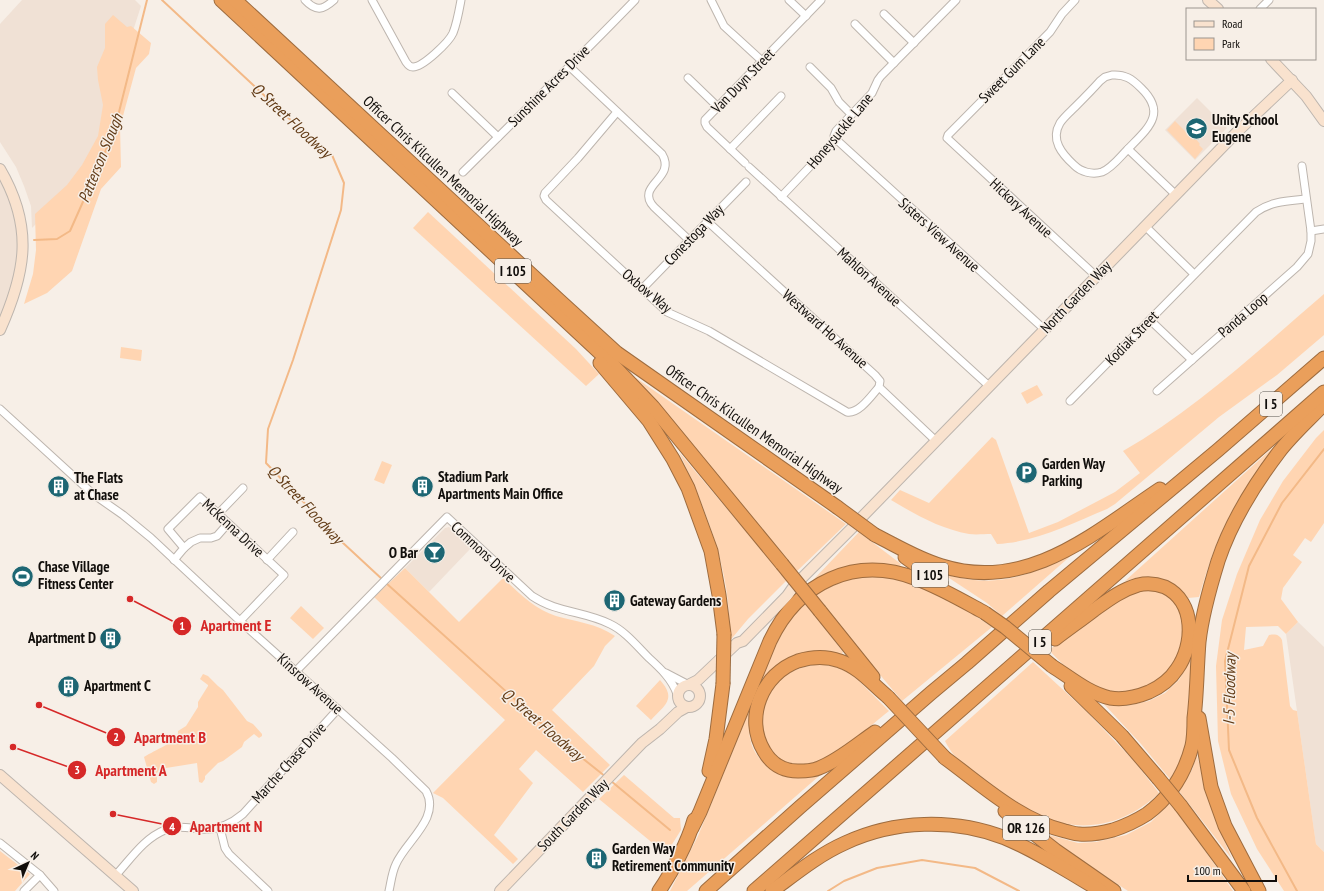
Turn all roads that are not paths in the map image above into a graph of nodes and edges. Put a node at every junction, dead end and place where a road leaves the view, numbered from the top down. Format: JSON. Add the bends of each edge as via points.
{"nodes":[{"id":1,"x":221,"y":0,"type":"edge"},
{"id":2,"x":236,"y":0,"type":"edge"},
{"id":3,"x":305,"y":0,"type":"edge"},
{"id":4,"x":334,"y":0,"type":"edge"},
{"id":5,"x":372,"y":0,"type":"edge"},
{"id":6,"x":461,"y":0,"type":"edge"},
{"id":7,"x":635,"y":0,"type":"edge"},
{"id":8,"x":711,"y":0,"type":"edge"},
{"id":9,"x":789,"y":0,"type":"edge"},
{"id":10,"x":821,"y":0,"type":"edge"},
{"id":11,"x":956,"y":0,"type":"edge"},
{"id":12,"x":1075,"y":0,"type":"edge"},
{"id":13,"x":1208,"y":0,"type":"edge"},
{"id":14,"x":1269,"y":0,"type":"edge"},
{"id":15,"x":1217,"y":8,"type":"edge"},
{"id":16,"x":1261,"y":8,"type":"edge"},
{"id":17,"x":884,"y":14,"type":"dead end"},
{"id":18,"x":806,"y":16,"type":"junction"},
{"id":19,"x":855,"y":24,"type":"dead end"},
{"id":20,"x":914,"y":43,"type":"junction"},
{"id":21,"x":1272,"y":60,"type":"edge"},
{"id":22,"x":762,"y":61,"type":"junction"},
{"id":23,"x":894,"y":62,"type":"junction"},
{"id":24,"x":570,"y":67,"type":"junction"},
{"id":25,"x":810,"y":67,"type":"dead end"},
{"id":26,"x":688,"y":78,"type":"dead end"},
{"id":27,"x":1292,"y":80,"type":"junction"},
{"id":28,"x":452,"y":93,"type":"dead end"},
{"id":29,"x":781,"y":96,"type":"dead end"},
{"id":30,"x":718,"y":107,"type":"junction"},
{"id":31,"x":617,"y":112,"type":"junction"},
{"id":32,"x":851,"y":114,"type":"junction"},
{"id":33,"x":1324,"y":121,"type":"edge"},
{"id":34,"x":498,"y":137,"type":"junction"},
{"id":35,"x":947,"y":138,"type":"joint"},
{"id":36,"x":836,"y":139,"type":"junction"},
{"id":37,"x":730,"y":149,"type":"junction"},
{"id":38,"x":1128,"y":149,"type":"junction"},
{"id":39,"x":747,"y":165,"type":"joint"},
{"id":40,"x":1302,"y":166,"type":"dead end"},
{"id":41,"x":0,"y":169,"type":"edge"},
{"id":42,"x":463,"y":172,"type":"dead end"},
{"id":43,"x":746,"y":182,"type":"dead end"},
{"id":44,"x":1176,"y":195,"type":"junction"},
{"id":45,"x":781,"y":197,"type":"junction"},
{"id":46,"x":1306,"y":199,"type":"junction"},
{"id":47,"x":707,"y":221,"type":"junction"},
{"id":48,"x":1145,"y":226,"type":"junction"},
{"id":49,"x":1324,"y":229,"type":"edge"},
{"id":50,"x":1311,"y":231,"type":"junction"},
{"id":51,"x":689,"y":240,"type":"junction"},
{"id":52,"x":1194,"y":274,"type":"junction"},
{"id":53,"x":1096,"y":276,"type":"junction"},
{"id":54,"x":642,"y":289,"type":"junction"},
{"id":55,"x":549,"y":305,"type":"junction"},
{"id":56,"x":1150,"y":320,"type":"junction"},
{"id":57,"x":0,"y":330,"type":"edge"},
{"id":58,"x":1044,"y":330,"type":"junction"},
{"id":59,"x":1324,"y":358,"type":"edge"},
{"id":60,"x":1192,"y":360,"type":"junction"},
{"id":61,"x":990,"y":386,"type":"junction"},
{"id":62,"x":879,"y":388,"type":"junction"},
{"id":63,"x":1157,"y":391,"type":"dead end"},
{"id":64,"x":1324,"y":392,"type":"edge"},
{"id":65,"x":1070,"y":401,"type":"dead end"},
{"id":66,"x":1324,"y":404,"type":"edge"},
{"id":67,"x":0,"y":409,"type":"edge"},
{"id":68,"x":936,"y":441,"type":"junction"},
{"id":69,"x":1218,"y":450,"type":"junction"},
{"id":70,"x":243,"y":488,"type":"dead end"},
{"id":71,"x":218,"y":514,"type":"junction"},
{"id":72,"x":862,"y":517,"type":"dead end"},
{"id":73,"x":853,"y":527,"type":"dead end"},
{"id":74,"x":224,"y":528,"type":"dead end"},
{"id":75,"x":293,"y":532,"type":"dead end"},
{"id":76,"x":876,"y":535,"type":"junction"},
{"id":77,"x":184,"y":548,"type":"junction"},
{"id":78,"x":174,"y":560,"type":"junction"},
{"id":79,"x":267,"y":560,"type":"junction"},
{"id":80,"x":800,"y":580,"type":"dead end"},
{"id":81,"x":985,"y":613,"type":"junction"},
{"id":82,"x":240,"y":621,"type":"junction"},
{"id":83,"x":737,"y":643,"type":"junction"},
{"id":84,"x":727,"y":654,"type":"junction"},
{"id":85,"x":1052,"y":666,"type":"junction"},
{"id":86,"x":661,"y":670,"type":"junction"},
{"id":87,"x":296,"y":671,"type":"junction"},
{"id":88,"x":689,"y":684,"type":"junction"},
{"id":89,"x":989,"y":686,"type":"junction"},
{"id":90,"x":931,"y":693,"type":"junction"},
{"id":91,"x":700,"y":694,"type":"junction"},
{"id":92,"x":677,"y":696,"type":"junction"},
{"id":93,"x":888,"y":697,"type":"junction"},
{"id":94,"x":1196,"y":698,"type":"junction"},
{"id":95,"x":687,"y":707,"type":"junction"},
{"id":96,"x":338,"y":709,"type":"junction"},
{"id":97,"x":646,"y":739,"type":"junction"},
{"id":98,"x":945,"y":758,"type":"junction"},
{"id":99,"x":0,"y":775,"type":"edge"},
{"id":100,"x":220,"y":828,"type":"junction"},
{"id":101,"x":692,"y":828,"type":"junction"},
{"id":102,"x":0,"y":843,"type":"edge"},
{"id":103,"x":40,"y":875,"type":"junction"},
{"id":104,"x":115,"y":876,"type":"junction"},
{"id":105,"x":24,"y":891,"type":"edge"},
{"id":106,"x":54,"y":891,"type":"edge"},
{"id":107,"x":133,"y":891,"type":"edge"},
{"id":108,"x":268,"y":891,"type":"edge"},
{"id":109,"x":389,"y":891,"type":"edge"},
{"id":110,"x":500,"y":891,"type":"edge"},
{"id":111,"x":659,"y":891,"type":"edge"},
{"id":112,"x":706,"y":891,"type":"edge"},
{"id":113,"x":754,"y":891,"type":"edge"},
{"id":114,"x":772,"y":891,"type":"edge"},
{"id":115,"x":1100,"y":891,"type":"edge"},
{"id":116,"x":1114,"y":891,"type":"edge"},
{"id":117,"x":1244,"y":891,"type":"edge"},
{"id":118,"x":1259,"y":891,"type":"edge"}],
"edges":[{"from":1,"to":55,"type":"highway","name":"Officer Chris Kilcullen Memorial Highway","number":"I 105"},
{"from":2,"to":76,"type":"highway","name":"Officer Chris Kilcullen Memorial Highway","number":"I 105","bridge":true,"via":[[617,352]]},
{"from":3,"to":4,"type":"street","via":[[313,7],[320,8]]},
{"from":5,"to":6,"type":"street","via":[[406,62],[414,67],[420,65],[448,41],[454,30]]},
{"from":7,"to":24,"type":"street","name":"Sunshine Acres Drive"},
{"from":8,"to":22,"type":"street","via":[[724,26]]},
{"from":9,"to":18,"type":"street"},
{"from":10,"to":18,"type":"street","name":"Van Duyn Street"},
{"from":11,"to":20,"type":"street","name":"Honeysuckle Lane"},
{"from":12,"to":35,"type":"street","name":"Sweet Gum Lane","via":[[1050,32]]},
{"from":13,"to":15,"type":"street"},
{"from":14,"to":16,"type":"street"},
{"from":17,"to":20,"type":"street"},
{"from":18,"to":22,"type":"street","name":"Van Duyn Street"},
{"from":19,"to":23,"type":"street"},
{"from":20,"to":23,"type":"street","name":"Honeysuckle Lane"},
{"from":21,"to":27,"type":"street"},
{"from":22,"to":30,"type":"street","name":"Van Duyn Street"},
{"from":23,"to":32,"type":"street","name":"Honeysuckle Lane","via":[[879,78],[872,93]]},
{"from":24,"to":31,"type":"street"},
{"from":24,"to":34,"type":"street","name":"Sunshine Acres Drive"},
{"from":25,"to":32,"type":"street","via":[[831,88],[839,102]]},
{"from":26,"to":30,"type":"street"},
{"from":27,"to":33,"type":"street"},
{"from":27,"to":44,"type":"street","name":"North Garden Way"},
{"from":28,"to":34,"type":"street"},
{"from":29,"to":37,"type":"street"},
{"from":30,"to":37,"type":"street","name":"Van Duyn Street","via":[[705,120],[705,125]]},
{"from":31,"to":51,"type":"street","via":[[663,157],[665,169],[651,188],[650,201]]},
{"from":31,"to":54,"type":"street","name":"Oxbow Way","via":[[544,196]]},
{"from":32,"to":36,"type":"street","name":"Honeysuckle Lane","via":[[835,132]]},
{"from":34,"to":42,"type":"street","name":"Sunshine Acres Drive"},
{"from":35,"to":53,"type":"street","name":"Hickory Avenue"},
{"from":36,"to":45,"type":"street","name":"Honeysuckle Lane"},
{"from":36,"to":58,"type":"street","name":"Sisters View Avenue"},
{"from":37,"to":39,"type":"street","name":"Van Duyn Street"},
{"from":38,"to":38,"type":"street","via":[[1110,167],[1098,173],[1090,173],[1075,166],[1057,142],[1057,130],[1062,121],[1102,79],[1112,75],[1124,76],[1134,81],[1149,96],[1153,105],[1154,114],[1150,124]]},
{"from":38,"to":44,"type":"street"},
{"from":39,"to":45,"type":"street","name":"Mahlon Avenue"},
{"from":40,"to":46,"type":"street","name":"Panda Loop"},
{"from":41,"to":57,"type":"street","via":[[14,197],[24,243],[11,305]]},
{"from":43,"to":47,"type":"street","name":"Conestoga Way"},
{"from":44,"to":48,"type":"street","name":"North Garden Way"},
{"from":45,"to":61,"type":"street","name":"Mahlon Avenue"},
{"from":46,"to":50,"type":"street","name":"Panda Loop"},
{"from":46,"to":52,"type":"street","name":"Kodiak Street","via":[[1276,202],[1256,212]]},
{"from":47,"to":51,"type":"street","name":"Conestoga Way"},
{"from":47,"to":62,"type":"street","name":"Westward Ho Avenue","via":[[875,374],[880,381]]},
{"from":48,"to":52,"type":"street"},
{"from":48,"to":53,"type":"street","name":"North Garden Way"},
{"from":49,"to":50,"type":"street"},
{"from":50,"to":60,"type":"street","name":"Panda Loop","via":[[1310,248],[1302,263]]},
{"from":51,"to":54,"type":"street","name":"Conestoga Way"},
{"from":52,"to":56,"type":"street","name":"Kodiak Street"},
{"from":53,"to":58,"type":"street","name":"North Garden Way"},
{"from":54,"to":62,"type":"street","name":"Oxbow Way","via":[[667,312],[709,331],[844,411],[850,413],[858,410]]},
{"from":55,"to":93,"type":"highway","name":"Officer Chris Kilcullen Memorial Highway","number":"I 105","bridge":true,"via":[[653,407]]},
{"from":55,"to":101,"type":"highway","bridge":true,"via":[[649,421],[688,488],[711,551],[724,634],[723,684],[716,739]]},
{"from":56,"to":60,"type":"street"},
{"from":56,"to":65,"type":"street","name":"Kodiak Street"},
{"from":58,"to":61,"type":"street","name":"North Garden Way"},
{"from":59,"to":69,"type":"highway","number":"I 5"},
{"from":60,"to":63,"type":"street","name":"Panda Loop"},
{"from":61,"to":68,"type":"street","name":"North Garden Way"},
{"from":62,"to":68,"type":"street","name":"Westward Ho Avenue"},
{"from":64,"to":89,"type":"highway","number":"I 5"},
{"from":66,"to":94,"type":"highway","via":[[1279,452],[1230,531],[1202,622]]},
{"from":67,"to":78,"type":"street","name":"Kinsrow Avenue","via":[[94,494],[128,518]]},
{"from":68,"to":72,"type":"street","name":"North Garden Way"},
{"from":69,"to":76,"type":"highway","via":[[1083,541],[1029,567],[996,572],[960,570],[916,556]]},
{"from":69,"to":90,"type":"highway","number":"I 5"},
{"from":70,"to":71,"type":"street"},
{"from":71,"to":77,"type":"street","name":"McKenna Drive","via":[[200,497],[168,529]]},
{"from":71,"to":79,"type":"street","name":"McKenna Drive"},
{"from":73,"to":80,"type":"street"},
{"from":74,"to":77,"type":"street","via":[[217,536],[200,538]]},
{"from":75,"to":79,"type":"street"},
{"from":76,"to":81,"type":"highway","name":"Officer Chris Kilcullen Memorial Highway","number":"I 105"},
{"from":77,"to":78,"type":"street"},
{"from":78,"to":82,"type":"street","name":"Kinsrow Avenue"},
{"from":79,"to":82,"type":"street","name":"McKenna Drive","via":[[284,575]]},
{"from":81,"to":85,"type":"highway","name":"Officer Chris Kilcullen Memorial Highway","number":"I 105","bridge":true},
{"from":81,"to":101,"type":"highway","via":[[917,578],[882,570],[847,573],[826,581],[806,593],[791,608],[773,634]]},
{"from":82,"to":87,"type":"street","name":"Kinsrow Avenue"},
{"from":83,"to":83,"type":"street","name":"South Garden Way","via":[[743,641],[794,586],[784,592],[739,637]]},
{"from":83,"to":84,"type":"street","name":"South Garden Way"},
{"from":84,"to":88,"type":"street","name":"South Garden Way","via":[[698,680]]},
{"from":84,"to":91,"type":"street","via":[[704,684]]},
{"from":85,"to":89,"type":"highway","via":[[1084,688],[1112,698],[1132,697],[1148,692],[1170,677],[1182,660],[1190,629],[1184,606],[1174,593],[1160,585],[1140,585],[1127,589]]},
{"from":85,"to":117,"type":"highway","name":"Officer Chris Kilcullen Memorial Highway","bridge":true,"via":[[1117,731],[1158,778]]},
{"from":86,"to":87,"type":"street","name":"Commons Drive","via":[[623,632],[610,624],[589,616],[553,608],[532,596],[447,517]]},
{"from":86,"to":88,"type":"street","name":"Commons Drive"},
{"from":86,"to":92,"type":"street","name":"Commons Drive","via":[[672,684]]},
{"from":87,"to":96,"type":"street","name":"Kinsrow Avenue"},
{"from":88,"to":91,"type":"street","via":[[697,687]]},
{"from":88,"to":92,"type":"street","name":"South Garden Way","via":[[680,688]]},
{"from":89,"to":113,"type":"highway","number":"I 5"},
{"from":90,"to":93,"type":"highway","via":[[819,769],[782,769],[773,763],[760,744],[755,721],[760,699],[770,681],[790,664],[822,657],[840,661],[862,674]]},
{"from":90,"to":112,"type":"highway","number":"I 5"},
{"from":91,"to":95,"type":"street","name":"South Garden Way","via":[[697,704]]},
{"from":92,"to":95,"type":"street","via":[[681,704]]},
{"from":92,"to":97,"type":"street","name":"South Garden Way","via":[[674,706]]},
{"from":93,"to":98,"type":"highway","name":"Officer Chris Kilcullen Memorial Highway","number":"I 105","bridge":true},
{"from":94,"to":98,"type":"highway","via":[[1192,744],[1187,762],[1176,784],[1159,805],[1141,818],[1108,831],[1078,834],[1032,820]]},
{"from":94,"to":118,"type":"highway","via":[[1211,787],[1225,826]]},
{"from":95,"to":97,"type":"street","name":"South Garden Way"},
{"from":96,"to":100,"type":"street","name":"Marche Chase Drive","via":[[243,814]]},
{"from":96,"to":109,"type":"street","name":"Kinsrow Avenue","via":[[430,797],[429,813],[396,864]]},
{"from":97,"to":110,"type":"street","name":"South Garden Way"},
{"from":98,"to":116,"type":"highway","name":"Officer Chris Kilcullen Memorial Highway","number":"OR 126","via":[[1023,826]]},
{"from":99,"to":104,"type":"street"},
{"from":100,"to":104,"type":"street","name":"Marche Chase Drive","via":[[183,826],[157,834]]},
{"from":100,"to":108,"type":"street","via":[[229,854]]},
{"from":101,"to":111,"type":"highway"},
{"from":102,"to":103,"type":"street"},
{"from":103,"to":105,"type":"street"},
{"from":103,"to":106,"type":"street"},
{"from":104,"to":107,"type":"street"},
{"from":114,"to":115,"type":"highway","via":[[827,852],[860,836],[887,829],[935,824],[960,826],[1004,838],[1031,850]]}]}
